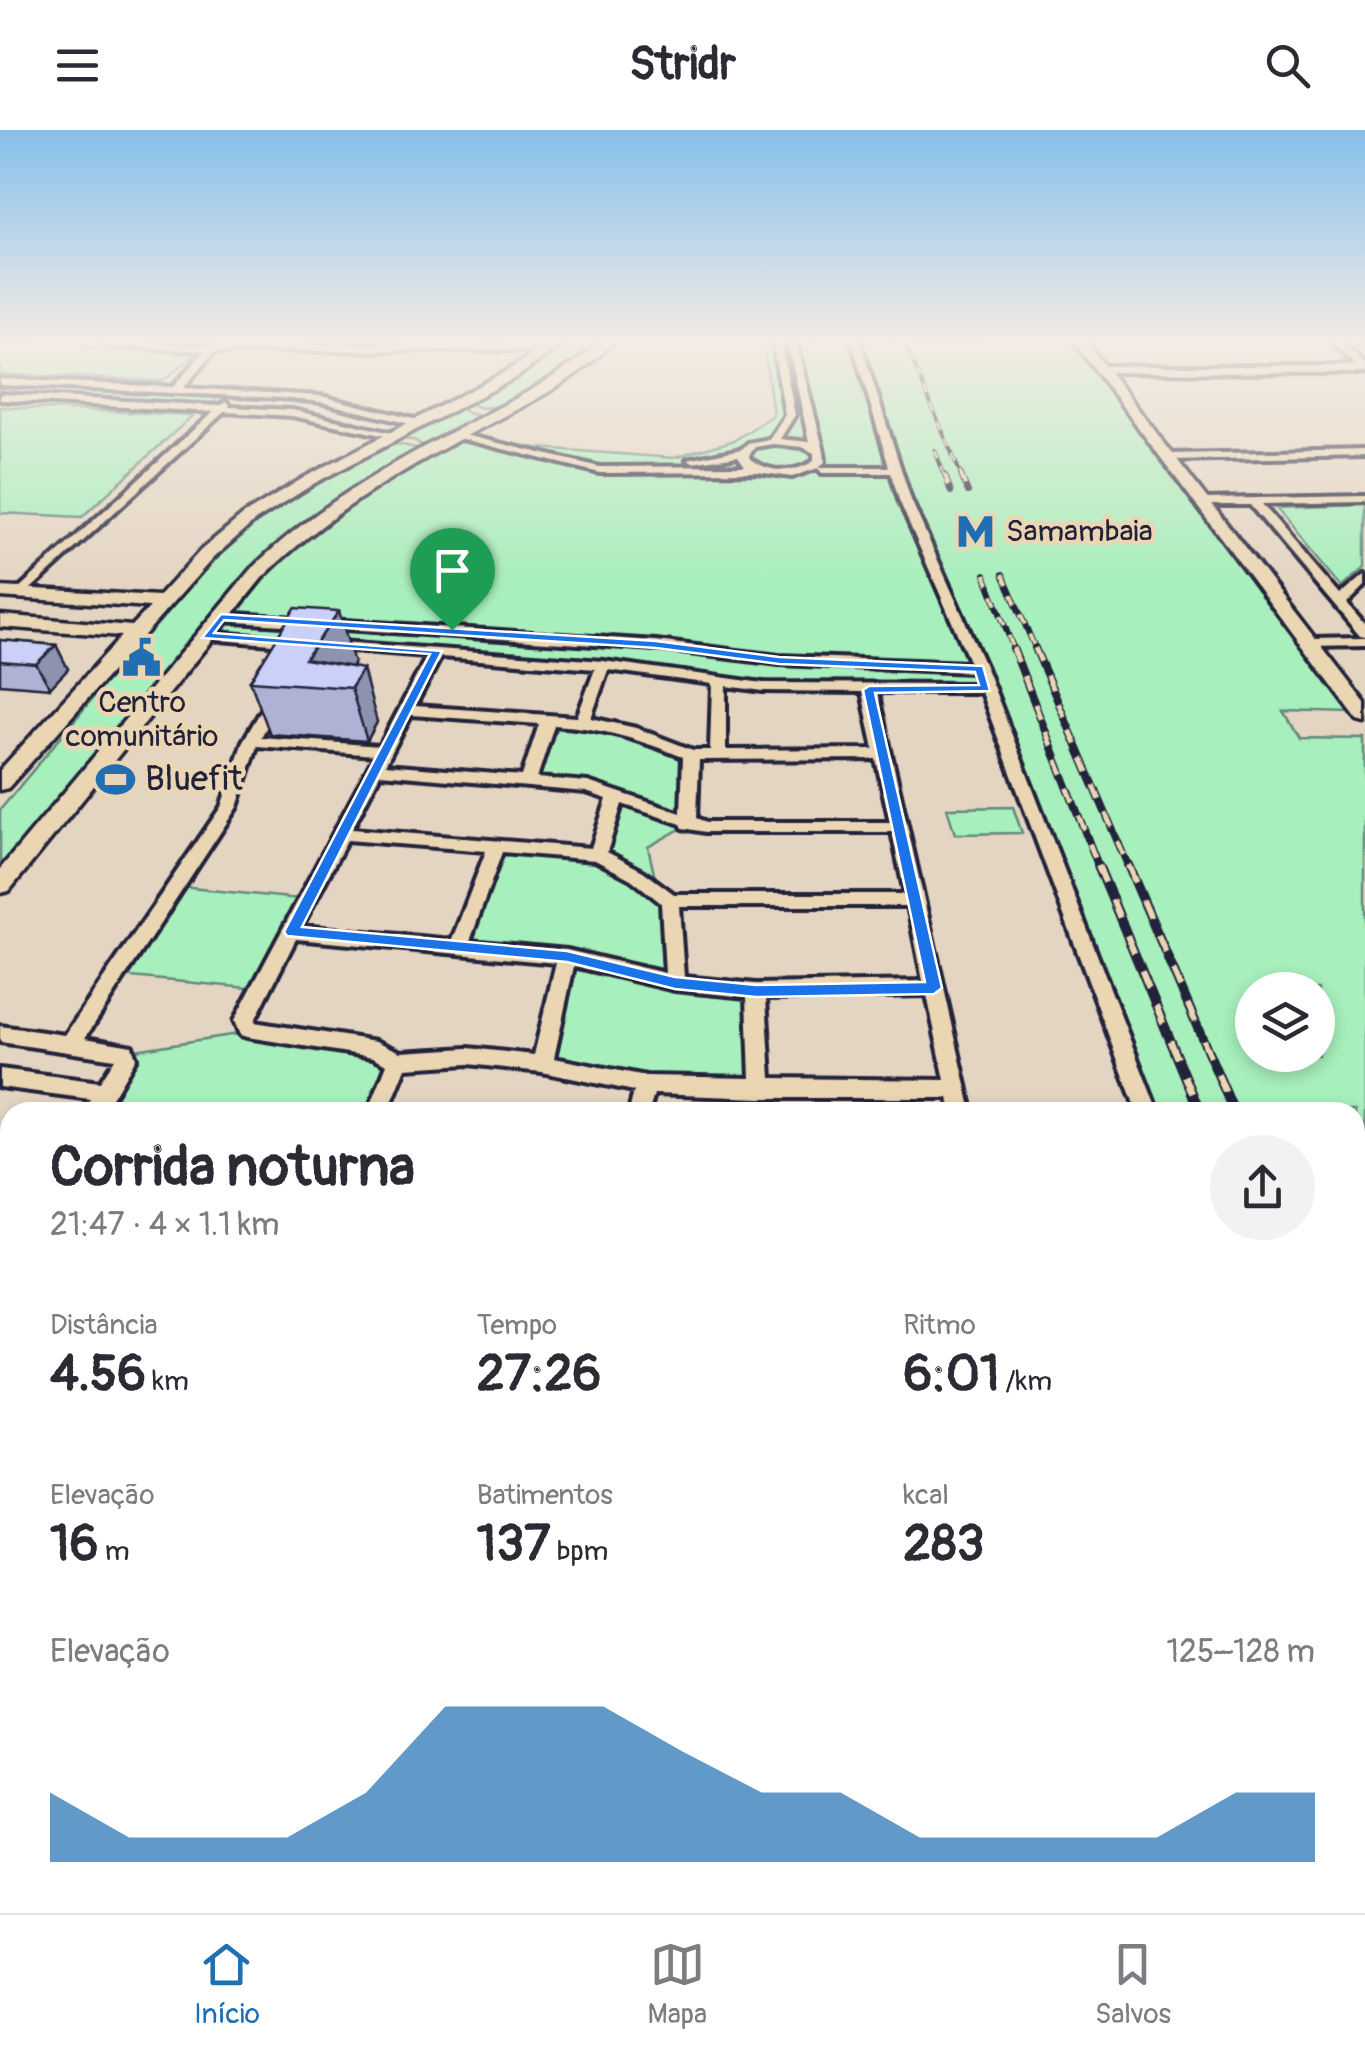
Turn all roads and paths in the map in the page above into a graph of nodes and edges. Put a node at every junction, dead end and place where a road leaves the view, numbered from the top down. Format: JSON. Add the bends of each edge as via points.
{"nodes":[{"id":1,"x":208,"y":422,"type":"edge"},
{"id":2,"x":335,"y":422,"type":"edge"},
{"id":3,"x":418,"y":422,"type":"edge"},
{"id":4,"x":482,"y":422,"type":"edge"},
{"id":5,"x":785,"y":422,"type":"edge"},
{"id":6,"x":811,"y":422,"type":"edge"},
{"id":7,"x":880,"y":422,"type":"edge"},
{"id":8,"x":1141,"y":422,"type":"edge"},
{"id":9,"x":463,"y":432,"type":"junction"},
{"id":10,"x":395,"y":435,"type":"junction"},
{"id":11,"x":773,"y":441,"type":"junction"},
{"id":12,"x":374,"y":445,"type":"junction"},
{"id":13,"x":744,"y":452,"type":"junction"},
{"id":14,"x":1359,"y":453,"type":"edge"},
{"id":15,"x":422,"y":454,"type":"junction"},
{"id":16,"x":1168,"y":457,"type":"junction"},
{"id":17,"x":1365,"y":464,"type":"edge"},
{"id":18,"x":820,"y":465,"type":"junction"},
{"id":19,"x":757,"y":469,"type":"junction"},
{"id":20,"x":894,"y":470,"type":"junction"},
{"id":21,"x":783,"y":474,"type":"junction"},
{"id":22,"x":806,"y":488,"type":"dead end"},
{"id":23,"x":1365,"y":499,"type":"edge"},
{"id":24,"x":1204,"y":502,"type":"junction"},
{"id":25,"x":1254,"y":502,"type":"junction"},
{"id":26,"x":1365,"y":578,"type":"edge"},
{"id":27,"x":0,"y":592,"type":"edge"},
{"id":28,"x":22,"y":593,"type":"junction"},
{"id":29,"x":164,"y":602,"type":"junction"},
{"id":30,"x":1340,"y":602,"type":"junction"},
{"id":31,"x":221,"y":617,"type":"junction"},
{"id":32,"x":0,"y":621,"type":"edge"},
{"id":33,"x":137,"y":632,"type":"junction"},
{"id":34,"x":1365,"y":633,"type":"edge"},
{"id":35,"x":206,"y":636,"type":"junction"},
{"id":36,"x":312,"y":641,"type":"junction"},
{"id":37,"x":1365,"y":642,"type":"edge"},
{"id":38,"x":1309,"y":644,"type":"junction"},
{"id":39,"x":437,"y":651,"type":"junction"},
{"id":40,"x":925,"y":664,"type":"junction"},
{"id":41,"x":603,"y":665,"type":"junction"},
{"id":42,"x":979,"y":668,"type":"junction"},
{"id":43,"x":719,"y":684,"type":"junction"},
{"id":44,"x":986,"y":688,"type":"junction"},
{"id":45,"x":926,"y":689,"type":"junction"},
{"id":46,"x":869,"y":690,"type":"junction"},
{"id":47,"x":1361,"y":706,"type":"edge"},
{"id":48,"x":405,"y":710,"type":"junction"},
{"id":49,"x":548,"y":720,"type":"junction"},
{"id":50,"x":582,"y":723,"type":"junction"},
{"id":51,"x":251,"y":741,"type":"junction"},
{"id":52,"x":385,"y":751,"type":"junction"},
{"id":53,"x":718,"y":754,"type":"junction"},
{"id":54,"x":882,"y":754,"type":"junction"},
{"id":55,"x":691,"y":755,"type":"junction"},
{"id":56,"x":376,"y":769,"type":"junction"},
{"id":57,"x":528,"y":782,"type":"junction"},
{"id":58,"x":0,"y":783,"type":"edge"},
{"id":59,"x":617,"y":795,"type":"junction"},
{"id":60,"x":689,"y":824,"type":"junction"},
{"id":61,"x":900,"y":826,"type":"junction"},
{"id":62,"x":342,"y":834,"type":"junction"},
{"id":63,"x":496,"y":846,"type":"junction"},
{"id":64,"x":598,"y":854,"type":"junction"},
{"id":65,"x":11,"y":864,"type":"edge"},
{"id":66,"x":0,"y":885,"type":"edge"},
{"id":67,"x":670,"y":900,"type":"junction"},
{"id":68,"x":916,"y":900,"type":"junction"},
{"id":69,"x":292,"y":932,"type":"junction"},
{"id":70,"x":460,"y":945,"type":"junction"},
{"id":71,"x":567,"y":956,"type":"junction"},
{"id":72,"x":675,"y":983,"type":"junction"},
{"id":73,"x":934,"y":988,"type":"junction"},
{"id":74,"x":756,"y":991,"type":"junction"},
{"id":75,"x":0,"y":1034,"type":"edge"},
{"id":76,"x":72,"y":1042,"type":"junction"},
{"id":77,"x":400,"y":1060,"type":"junction"},
{"id":78,"x":542,"y":1064,"type":"junction"},
{"id":79,"x":0,"y":1078,"type":"edge"},
{"id":80,"x":646,"y":1085,"type":"junction"},
{"id":81,"x":761,"y":1089,"type":"junction"},
{"id":82,"x":958,"y":1089,"type":"junction"},
{"id":83,"x":106,"y":1092,"type":"junction"},
{"id":84,"x":100,"y":1102,"type":"edge"},
{"id":85,"x":382,"y":1102,"type":"edge"},
{"id":86,"x":642,"y":1102,"type":"edge"},
{"id":87,"x":960,"y":1102,"type":"edge"},
{"id":88,"x":1144,"y":1102,"type":"edge"}],
"edges":[{"from":1,"to":28,"type":"street"},
{"from":2,"to":10,"type":"street"},
{"from":3,"to":10,"type":"main road"},
{"from":4,"to":9,"type":"main road"},
{"from":5,"to":11,"type":"street"},
{"from":6,"to":18,"type":"street"},
{"from":7,"to":20,"type":"street"},
{"from":8,"to":16,"type":"main road"},
{"from":9,"to":13,"type":"street","via":[[607,462]]},
{"from":9,"to":15,"type":"main road"},
{"from":9,"to":19,"type":"street","via":[[600,470]]},
{"from":10,"to":12,"type":"main road"},
{"from":11,"to":13,"type":"street"},
{"from":11,"to":18,"type":"street","via":[[796,442]]},
{"from":12,"to":15,"type":"main road","via":[[413,443]]},
{"from":12,"to":29,"type":"main road","via":[[249,518]]},
{"from":13,"to":19,"type":"street","via":[[744,461]]},
{"from":14,"to":16,"type":"street"},
{"from":14,"to":17,"type":"street"},
{"from":15,"to":31,"type":"main road","via":[[291,538]]},
{"from":16,"to":24,"type":"main road"},
{"from":18,"to":20,"type":"street"},
{"from":18,"to":21,"type":"street"},
{"from":19,"to":21,"type":"street"},
{"from":20,"to":42,"type":"street"},
{"from":21,"to":22,"type":"street"},
{"from":23,"to":25,"type":"street"},
{"from":24,"to":25,"type":"street"},
{"from":24,"to":38,"type":"main road"},
{"from":25,"to":30,"type":"street"},
{"from":26,"to":30,"type":"street"},
{"from":27,"to":28,"type":"main road"},
{"from":28,"to":29,"type":"main road"},
{"from":29,"to":33,"type":"main road"},
{"from":30,"to":34,"type":"street"},
{"from":31,"to":35,"type":"main road"},
{"from":31,"to":40,"type":"street","via":[[656,644],[796,662]]},
{"from":32,"to":33,"type":"main road"},
{"from":33,"to":58,"type":"main road"},
{"from":35,"to":36,"type":"street"},
{"from":35,"to":65,"type":"main road"},
{"from":36,"to":39,"type":"street"},
{"from":36,"to":51,"type":"street"},
{"from":37,"to":38,"type":"street"},
{"from":38,"to":47,"type":"main road"},
{"from":39,"to":41,"type":"street"},
{"from":39,"to":48,"type":"street"},
{"from":40,"to":42,"type":"street"},
{"from":40,"to":45,"type":"street","via":[[937,676]]},
{"from":41,"to":43,"type":"street"},
{"from":41,"to":50,"type":"street"},
{"from":42,"to":44,"type":"street"},
{"from":43,"to":46,"type":"street"},
{"from":43,"to":53,"type":"street"},
{"from":44,"to":45,"type":"street"},
{"from":44,"to":88,"type":"street"},
{"from":45,"to":46,"type":"street"},
{"from":46,"to":54,"type":"street"},
{"from":48,"to":49,"type":"street"},
{"from":48,"to":52,"type":"street"},
{"from":49,"to":50,"type":"street"},
{"from":49,"to":57,"type":"street"},
{"from":50,"to":55,"type":"street","via":[[631,731]]},
{"from":51,"to":52,"type":"street"},
{"from":51,"to":76,"type":"street","via":[[229,807]]},
{"from":52,"to":56,"type":"street"},
{"from":53,"to":54,"type":"street"},
{"from":53,"to":55,"type":"street"},
{"from":54,"to":61,"type":"street"},
{"from":55,"to":60,"type":"street"},
{"from":56,"to":57,"type":"street"},
{"from":56,"to":62,"type":"street"},
{"from":57,"to":59,"type":"street"},
{"from":59,"to":60,"type":"street"},
{"from":59,"to":64,"type":"street"},
{"from":60,"to":61,"type":"street"},
{"from":61,"to":68,"type":"street"},
{"from":62,"to":63,"type":"street"},
{"from":62,"to":69,"type":"street"},
{"from":63,"to":64,"type":"street"},
{"from":63,"to":70,"type":"street"},
{"from":64,"to":67,"type":"street"},
{"from":65,"to":66,"type":"main road"},
{"from":67,"to":68,"type":"street"},
{"from":67,"to":72,"type":"street"},
{"from":68,"to":73,"type":"street"},
{"from":69,"to":70,"type":"street"},
{"from":69,"to":77,"type":"street","via":[[244,1026],[260,1034],[376,1049]]},
{"from":70,"to":71,"type":"street"},
{"from":71,"to":72,"type":"street"},
{"from":71,"to":78,"type":"street"},
{"from":72,"to":74,"type":"street"},
{"from":73,"to":74,"type":"street"},
{"from":73,"to":82,"type":"street"},
{"from":74,"to":81,"type":"street"},
{"from":75,"to":76,"type":"street"},
{"from":76,"to":83,"type":"street","via":[[126,1052]]},
{"from":77,"to":78,"type":"street","via":[[468,1056]]},
{"from":77,"to":85,"type":"street"},
{"from":78,"to":80,"type":"street"},
{"from":79,"to":83,"type":"street"},
{"from":80,"to":81,"type":"street"},
{"from":80,"to":86,"type":"street"},
{"from":81,"to":82,"type":"street"},
{"from":82,"to":87,"type":"street"},
{"from":83,"to":84,"type":"street"}]}
